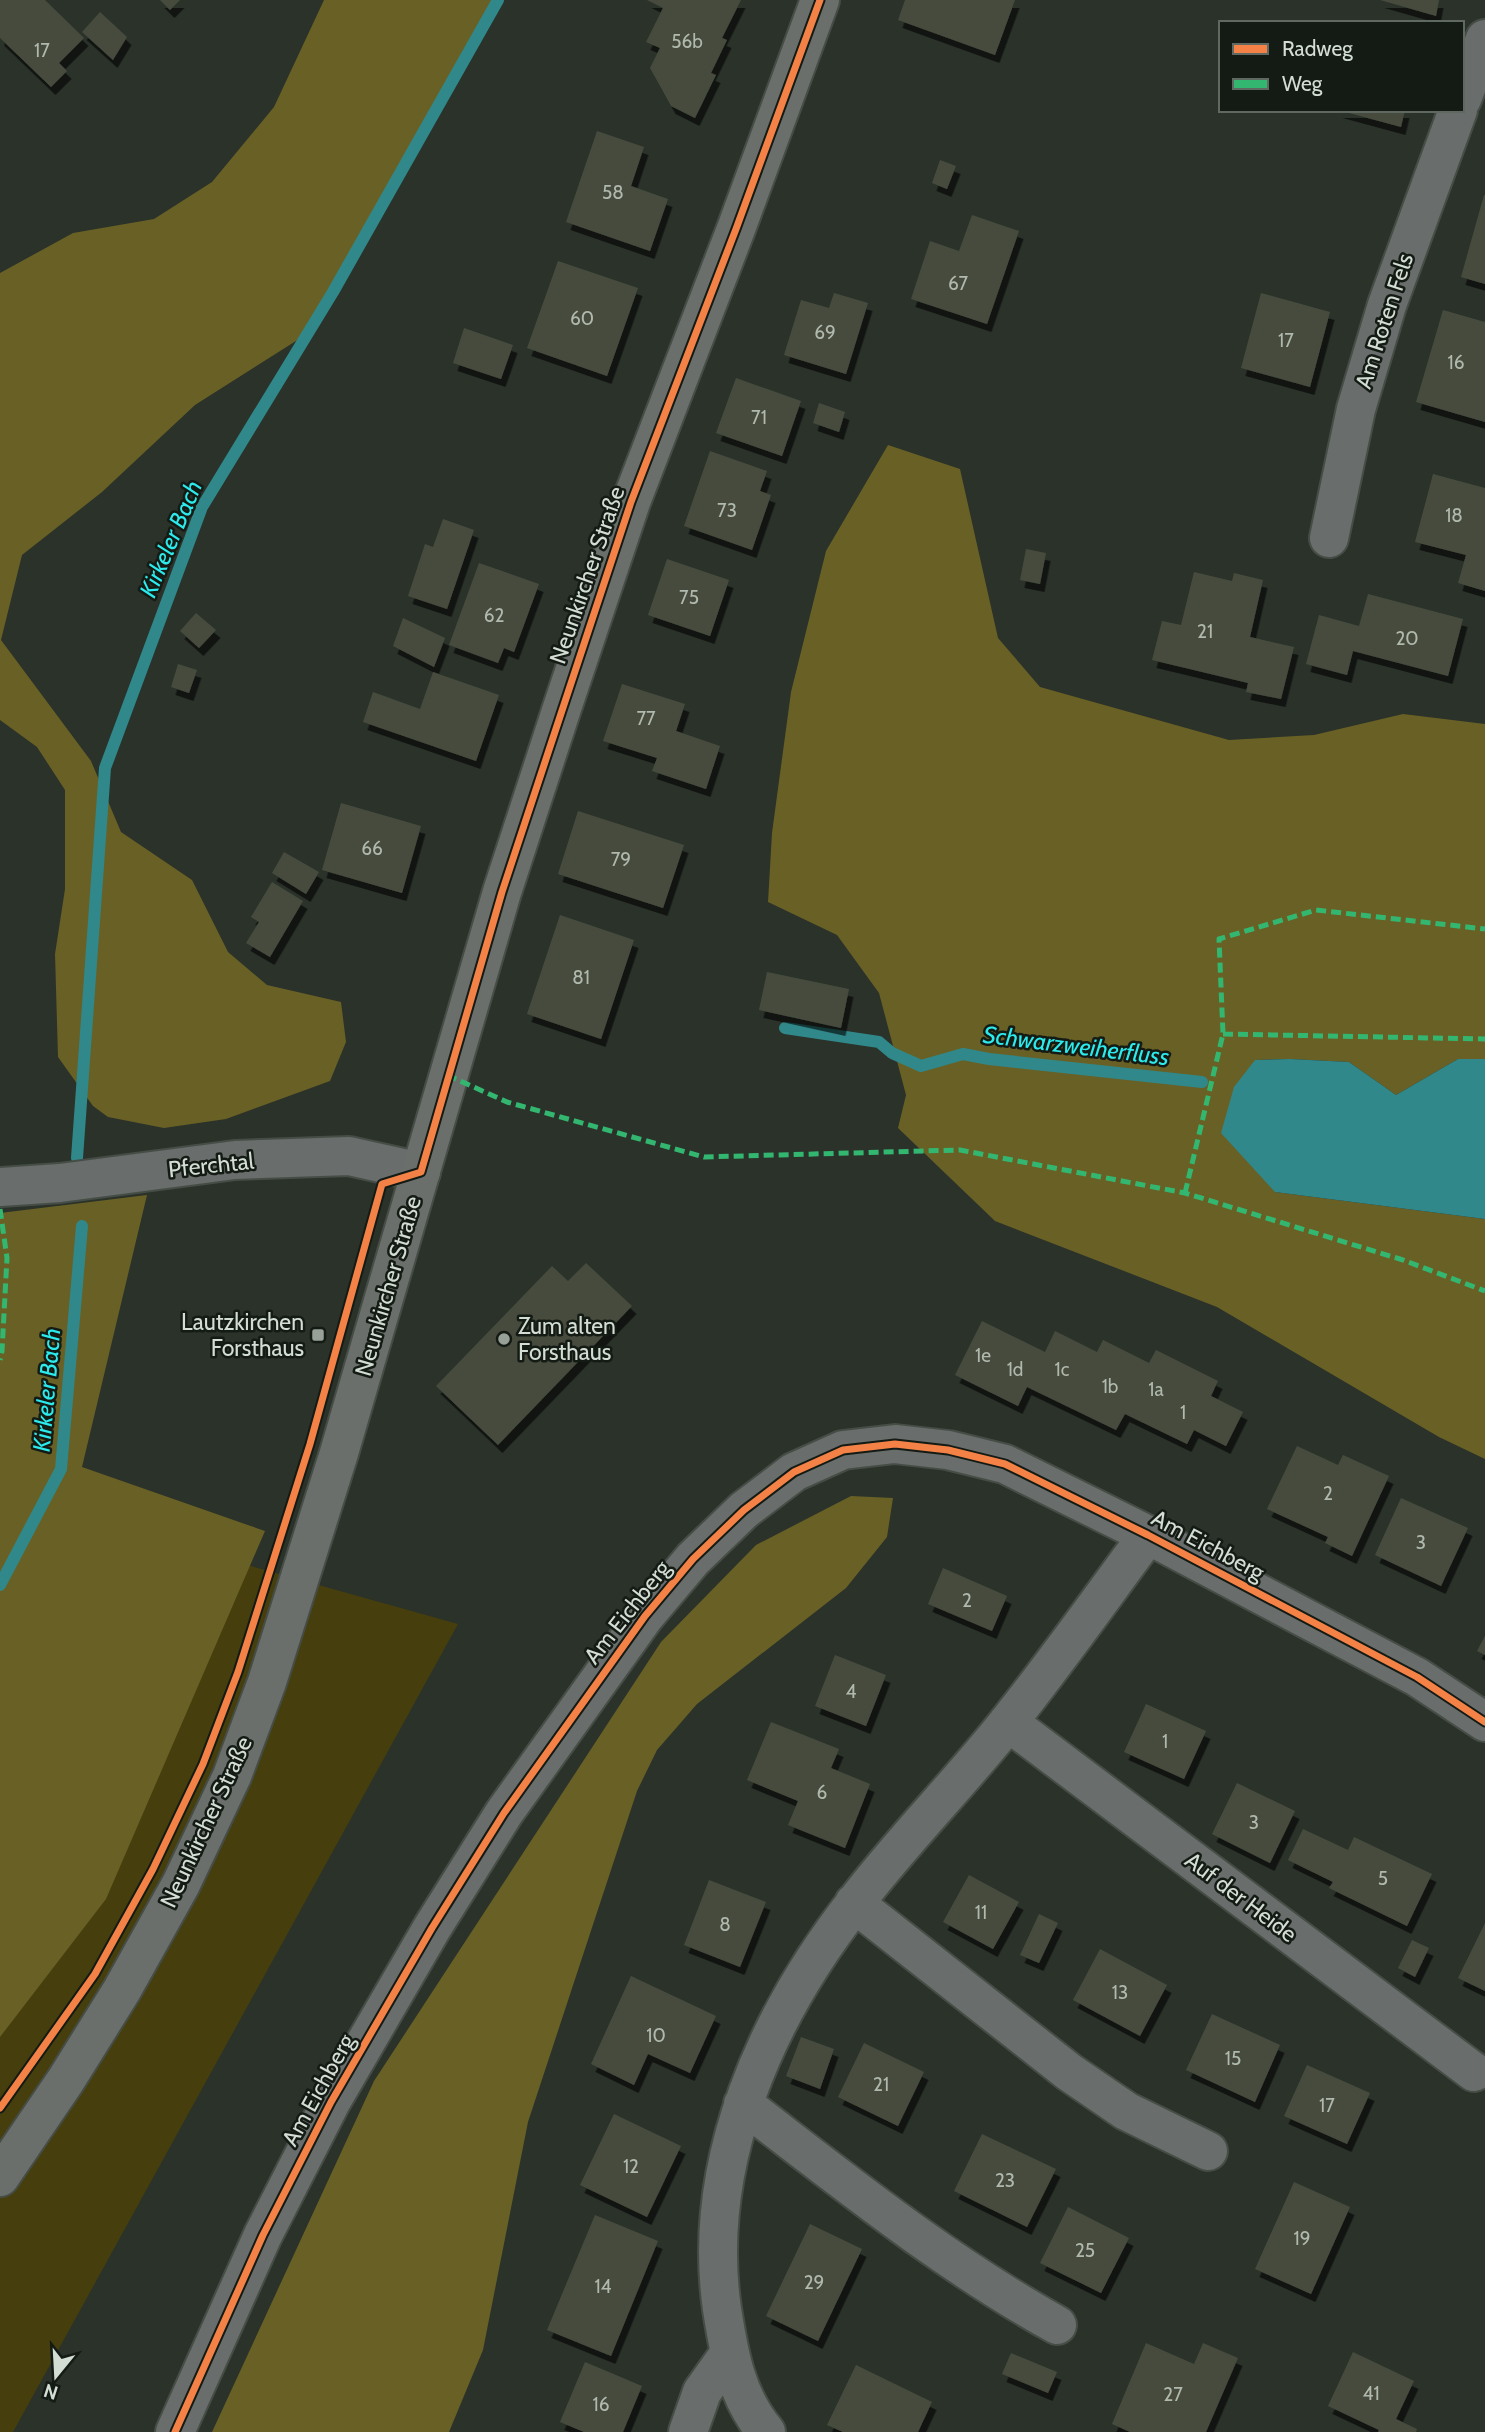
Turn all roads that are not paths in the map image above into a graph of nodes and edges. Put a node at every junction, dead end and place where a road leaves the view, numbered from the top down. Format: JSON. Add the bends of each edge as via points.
{"nodes":[{"id":1,"x":820,"y":0,"type":"edge"},
{"id":2,"x":1485,"y":39,"type":"edge"},
{"id":3,"x":1464,"y":94,"type":"edge"},
{"id":4,"x":1457,"y":112,"type":"edge"},
{"id":5,"x":1329,"y":538,"type":"dead end"},
{"id":6,"x":421,"y":1172,"type":"junction"},
{"id":7,"x":0,"y":1188,"type":"edge"},
{"id":8,"x":1148,"y":1535,"type":"junction"},
{"id":9,"x":1008,"y":1722,"type":"junction"},
{"id":10,"x":1485,"y":1722,"type":"edge"},
{"id":11,"x":854,"y":1903,"type":"junction"},
{"id":12,"x":1474,"y":2072,"type":"dead end"},
{"id":13,"x":743,"y":2104,"type":"junction"},
{"id":14,"x":1208,"y":2151,"type":"dead end"},
{"id":15,"x":0,"y":2177,"type":"edge"},
{"id":16,"x":1057,"y":2325,"type":"dead end"},
{"id":17,"x":729,"y":2354,"type":"junction"},
{"id":18,"x":175,"y":2432,"type":"edge"},
{"id":19,"x":688,"y":2432,"type":"edge"},
{"id":20,"x":766,"y":2432,"type":"edge"}],
"edges":[{"from":1,"to":6,"type":"main road","name":"Neunkircher Straße","via":[[631,502],[502,892]]},
{"from":2,"to":3,"type":"street"},
{"from":4,"to":5,"type":"street","name":"Am Roten Fels","via":[[1387,306],[1360,396]]},
{"from":6,"to":7,"type":"street","name":"Pferchtal","via":[[349,1156],[286,1158]]},
{"from":6,"to":15,"type":"main road","name":"Neunkircher Straße","via":[[340,1453],[232,1776],[181,1884],[121,1990]]},
{"from":8,"to":9,"type":"street"},
{"from":8,"to":10,"type":"street","name":"Am Eichberg","via":[[1417,1677]]},
{"from":8,"to":18,"type":"street","name":"Am Eichberg","via":[[1005,1464],[948,1450],[895,1444],[843,1450],[794,1472],[744,1510],[693,1559],[645,1616],[504,1813],[432,1928],[331,2102],[263,2235]]},
{"from":9,"to":11,"type":"street"},
{"from":9,"to":12,"type":"street","name":"Auf der Heide"},
{"from":11,"to":13,"type":"street","via":[[798,1984]]},
{"from":11,"to":14,"type":"street","via":[[1069,2073],[1126,2110]]},
{"from":13,"to":16,"type":"street","via":[[889,2216],[1002,2294]]},
{"from":13,"to":17,"type":"street","via":[[726,2166],[719,2226],[718,2283]]},
{"from":17,"to":19,"type":"street","via":[[702,2392]]},
{"from":17,"to":20,"type":"street","via":[[735,2378]]}]}
